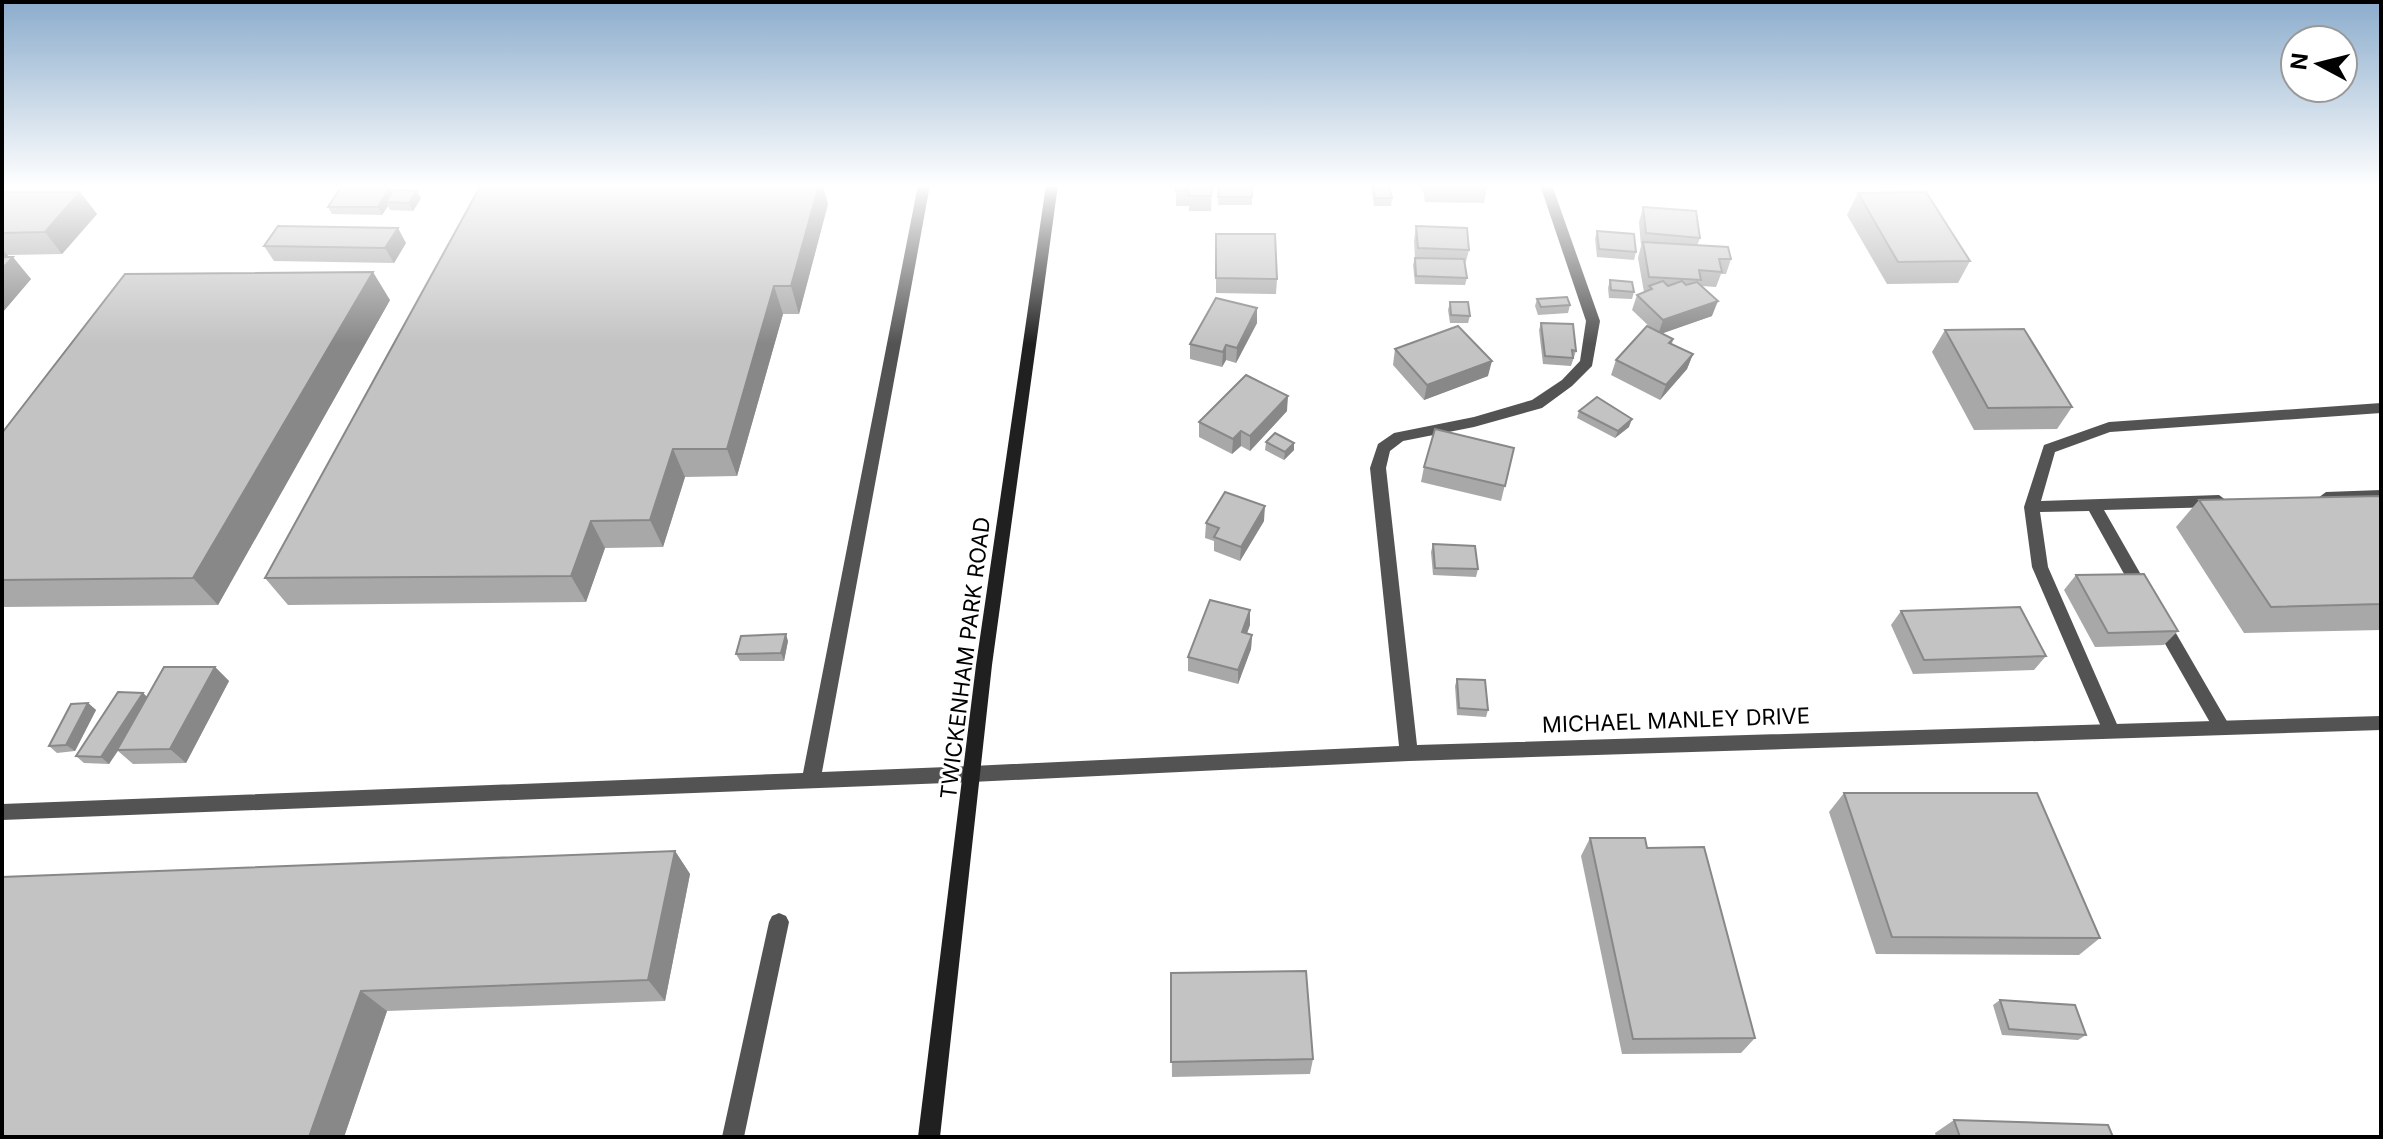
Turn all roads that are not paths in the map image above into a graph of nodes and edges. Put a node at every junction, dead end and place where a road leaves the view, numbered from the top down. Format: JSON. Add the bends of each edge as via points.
{"nodes":[{"id":1,"x":914,"y":238,"type":"edge"},
{"id":2,"x":1044,"y":238,"type":"edge"},
{"id":3,"x":1564,"y":238,"type":"edge"},
{"id":4,"x":2381,"y":408,"type":"edge"},
{"id":5,"x":2381,"y":496,"type":"edge"},
{"id":6,"x":2305,"y":498,"type":"edge"},
{"id":7,"x":2229,"y":501,"type":"edge"},
{"id":8,"x":2093,"y":505,"type":"junction"},
{"id":9,"x":2032,"y":507,"type":"junction"},
{"id":10,"x":2381,"y":723,"type":"edge"},
{"id":11,"x":2222,"y":728,"type":"junction"},
{"id":12,"x":2111,"y":731,"type":"junction"},
{"id":13,"x":1409,"y":753,"type":"junction"},
{"id":14,"x":972,"y":774,"type":"junction"},
{"id":15,"x":811,"y":780,"type":"junction"},
{"id":16,"x":2,"y":812,"type":"edge"},
{"id":17,"x":779,"y":922,"type":"dead end"},
{"id":18,"x":733,"y":1137,"type":"edge"},
{"id":19,"x":929,"y":1137,"type":"edge"}],
"edges":[{"from":1,"to":15,"type":"street"},
{"from":2,"to":14,"type":"main road","name":"TWICKENHAM PARK ROAD"},
{"from":3,"to":13,"type":"street","via":[[1593,321],[1587,363],[1537,404],[1399,437],[1383,448],[1378,468]]},
{"from":4,"to":9,"type":"street","via":[[2109,427],[2049,449]]},
{"from":5,"to":6,"type":"street"},
{"from":7,"to":8,"type":"street"},
{"from":8,"to":9,"type":"street"},
{"from":8,"to":11,"type":"street"},
{"from":9,"to":12,"type":"street","via":[[2040,567]]},
{"from":10,"to":11,"type":"street","name":"MICHAEL MANLEY DRIVE"},
{"from":11,"to":12,"type":"street","name":"MICHAEL MANLEY DRIVE"},
{"from":12,"to":13,"type":"street","name":"MICHAEL MANLEY DRIVE"},
{"from":13,"to":14,"type":"street","name":"MICHAEL MANLEY DRIVE"},
{"from":14,"to":15,"type":"street","name":"MICHAEL MANLEY DRIVE"},
{"from":14,"to":19,"type":"main road","name":"TWICKENHAM PARK ROAD"},
{"from":15,"to":16,"type":"street","name":"MICHAEL MANLEY DRIVE"},
{"from":17,"to":18,"type":"street"}]}
